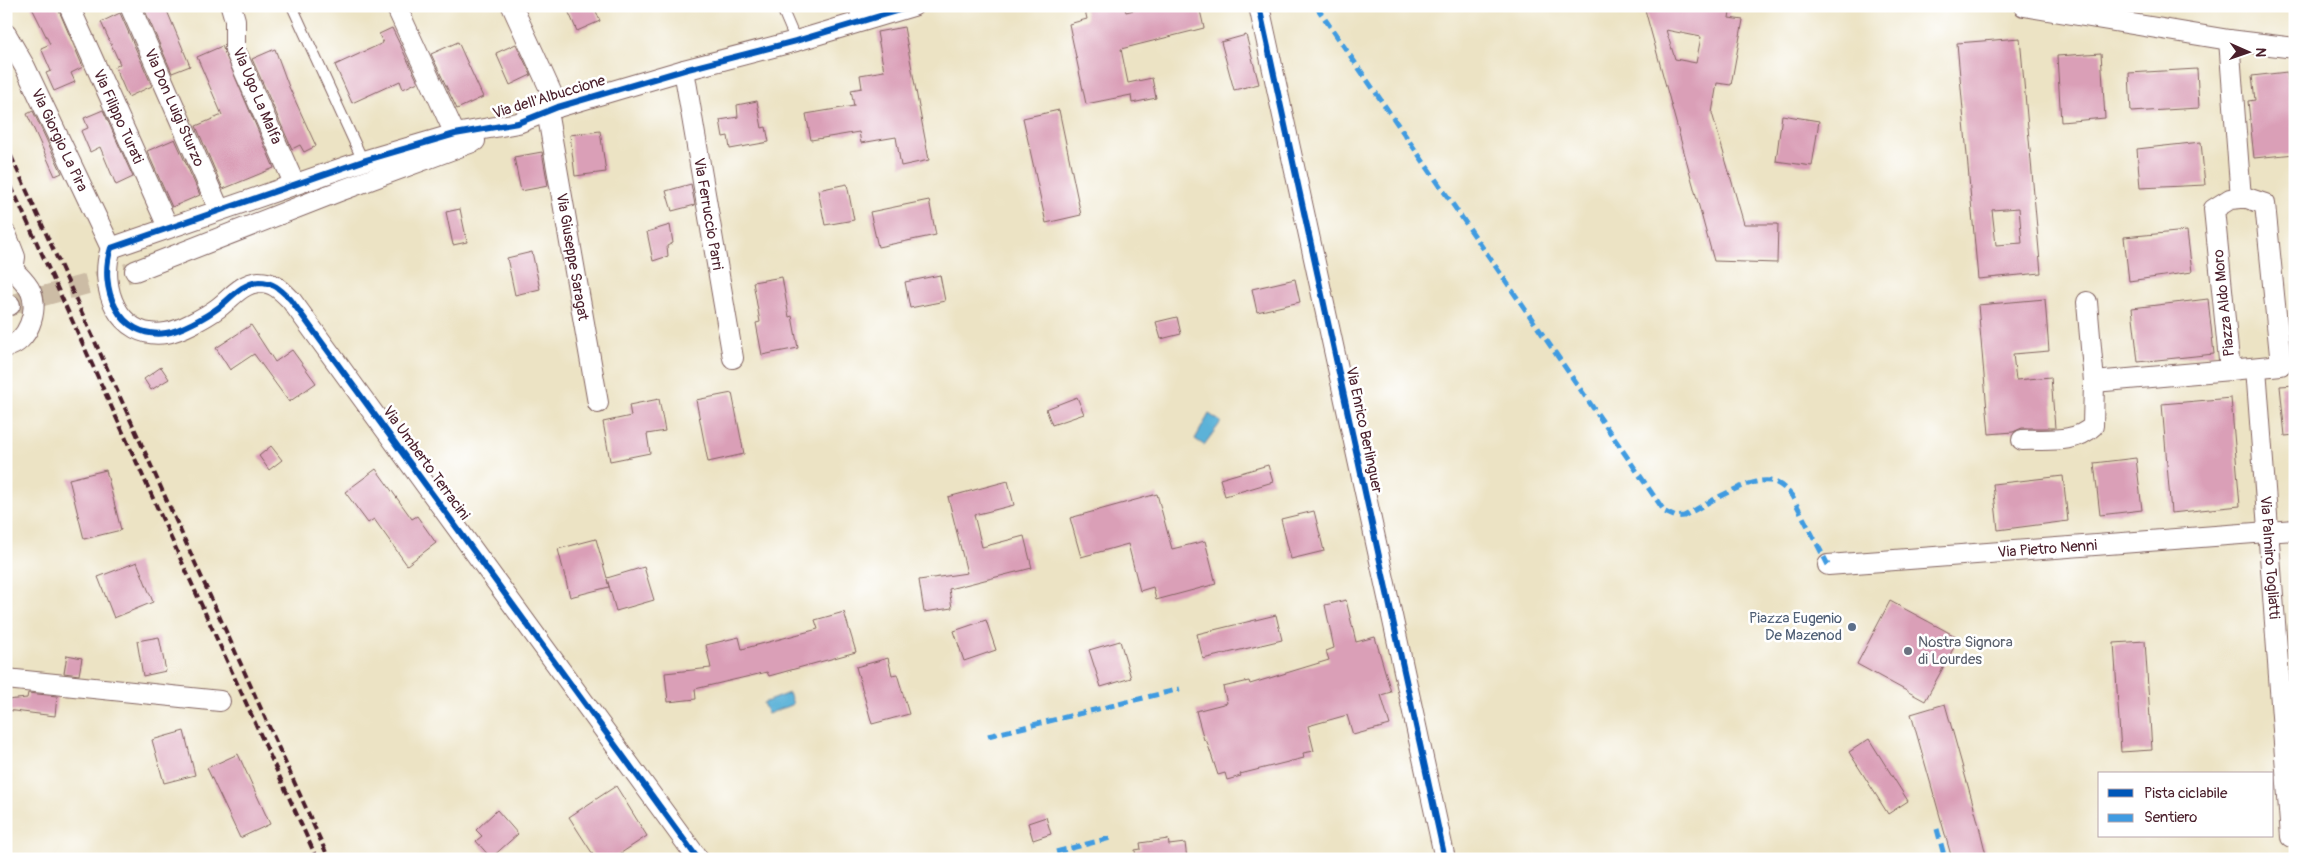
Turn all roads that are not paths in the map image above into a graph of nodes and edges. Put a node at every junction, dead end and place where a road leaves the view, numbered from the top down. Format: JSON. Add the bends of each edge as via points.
{"nodes":[{"id":1,"x":69,"y":6,"type":"edge"},
{"id":2,"x":130,"y":6,"type":"edge"},
{"id":3,"x":231,"y":6,"type":"edge"},
{"id":4,"x":292,"y":6,"type":"edge"},
{"id":5,"x":396,"y":6,"type":"edge"},
{"id":6,"x":512,"y":6,"type":"edge"},
{"id":7,"x":781,"y":6,"type":"edge"},
{"id":8,"x":913,"y":6,"type":"edge"},
{"id":9,"x":1259,"y":6,"type":"edge"},
{"id":10,"x":2024,"y":6,"type":"edge"},
{"id":11,"x":857,"y":14,"type":"edge"},
{"id":12,"x":6,"y":34,"type":"edge"},
{"id":13,"x":2228,"y":40,"type":"junction"},
{"id":14,"x":796,"y":41,"type":"junction"},
{"id":15,"x":2295,"y":48,"type":"edge"},
{"id":16,"x":684,"y":70,"type":"junction"},
{"id":17,"x":552,"y":109,"type":"junction"},
{"id":18,"x":518,"y":123,"type":"junction"},
{"id":19,"x":455,"y":134,"type":"junction"},
{"id":20,"x":363,"y":161,"type":"junction"},
{"id":21,"x":294,"y":183,"type":"junction"},
{"id":22,"x":2241,"y":198,"type":"junction"},
{"id":23,"x":219,"y":209,"type":"junction"},
{"id":24,"x":168,"y":227,"type":"junction"},
{"id":25,"x":6,"y":234,"type":"edge"},
{"id":26,"x":111,"y":248,"type":"junction"},
{"id":27,"x":10,"y":270,"type":"edge"},
{"id":28,"x":135,"y":272,"type":"tunnel mouth"},
{"id":29,"x":2087,"y":302,"type":"dead end"},
{"id":30,"x":6,"y":347,"type":"edge"},
{"id":31,"x":733,"y":358,"type":"dead end"},
{"id":32,"x":2230,"y":365,"type":"junction"},
{"id":33,"x":2256,"y":368,"type":"junction"},
{"id":34,"x":2094,"y":377,"type":"junction"},
{"id":35,"x":598,"y":403,"type":"dead end"},
{"id":36,"x":2022,"y":440,"type":"dead end"},
{"id":37,"x":2295,"y":530,"type":"edge"},
{"id":38,"x":2268,"y":532,"type":"junction"},
{"id":39,"x":1828,"y":565,"type":"dead end"},
{"id":40,"x":6,"y":678,"type":"edge"},
{"id":41,"x":220,"y":700,"type":"dead end"},
{"id":42,"x":2292,"y":837,"type":"dead end"},
{"id":43,"x":698,"y":859,"type":"edge"},
{"id":44,"x":1445,"y":859,"type":"edge"}],
"edges":[{"from":1,"to":24,"type":"street","name":"Via Filippo Turati"},
{"from":2,"to":23,"type":"street","name":"Via Don Luigi Sturzo"},
{"from":3,"to":21,"type":"street","name":"Via Ugo La Malfa","via":[[235,20],[235,50]]},
{"from":4,"to":20,"type":"lane"},
{"from":5,"to":19,"type":"street"},
{"from":6,"to":17,"type":"street","name":"Via Giuseppe Saragat"},
{"from":7,"to":14,"type":"lane"},
{"from":8,"to":11,"type":"street","name":"Via dell'Albuccione"},
{"from":9,"to":44,"type":"street","name":"Via Enrico Berlinguer"},
{"from":10,"to":13,"type":"street"},
{"from":11,"to":14,"type":"street","name":"Via dell'Albuccione"},
{"from":12,"to":26,"type":"street","name":"Via Giorgio La Pira","via":[[25,67]]},
{"from":13,"to":15,"type":"street"},
{"from":13,"to":22,"type":"street"},
{"from":14,"to":16,"type":"street","name":"Via dell'Albuccione"},
{"from":16,"to":17,"type":"street","name":"Via dell'Albuccione"},
{"from":16,"to":31,"type":"street","name":"Via Ferruccio Parri"},
{"from":17,"to":18,"type":"street","name":"Via dell'Albuccione"},
{"from":17,"to":35,"type":"street","name":"Via Giuseppe Saragat"},
{"from":18,"to":19,"type":"street","name":"Via dell'Albuccione"},
{"from":18,"to":28,"type":"street"},
{"from":19,"to":20,"type":"street","name":"Via dell'Albuccione"},
{"from":20,"to":21,"type":"street","name":"Via dell'Albuccione"},
{"from":21,"to":23,"type":"street","name":"Via dell'Albuccione"},
{"from":22,"to":32,"type":"street","name":"Piazza Aldo Moro","via":[[2230,199],[2214,209]]},
{"from":22,"to":33,"type":"street","name":"Piazza Aldo Moro","via":[[2265,204],[2281,365]]},
{"from":23,"to":24,"type":"street","name":"Via dell'Albuccione"},
{"from":24,"to":26,"type":"street","name":"Via dell'Albuccione"},
{"from":25,"to":27,"type":"street","via":[[15,257]]},
{"from":26,"to":43,"type":"street","name":"Via Umberto Terracini","via":[[106,261],[108,294],[117,312],[139,332],[166,333],[190,324],[216,310],[241,288],[258,282],[276,285],[291,300]]},
{"from":27,"to":30,"type":"street","via":[[24,281],[31,293],[34,313],[25,334]]},
{"from":29,"to":34,"type":"street"},
{"from":32,"to":33,"type":"street","name":"Piazza Aldo Moro"},
{"from":32,"to":34,"type":"street"},
{"from":33,"to":38,"type":"street","name":"Via Palmiro Togliatti"},
{"from":34,"to":36,"type":"street","via":[[2093,426],[2075,438]]},
{"from":37,"to":38,"type":"street","name":"Via Pietro Nenni"},
{"from":38,"to":39,"type":"street","name":"Via Pietro Nenni"},
{"from":38,"to":42,"type":"street","name":"Via Palmiro Togliatti"},
{"from":40,"to":41,"type":"street"}]}
